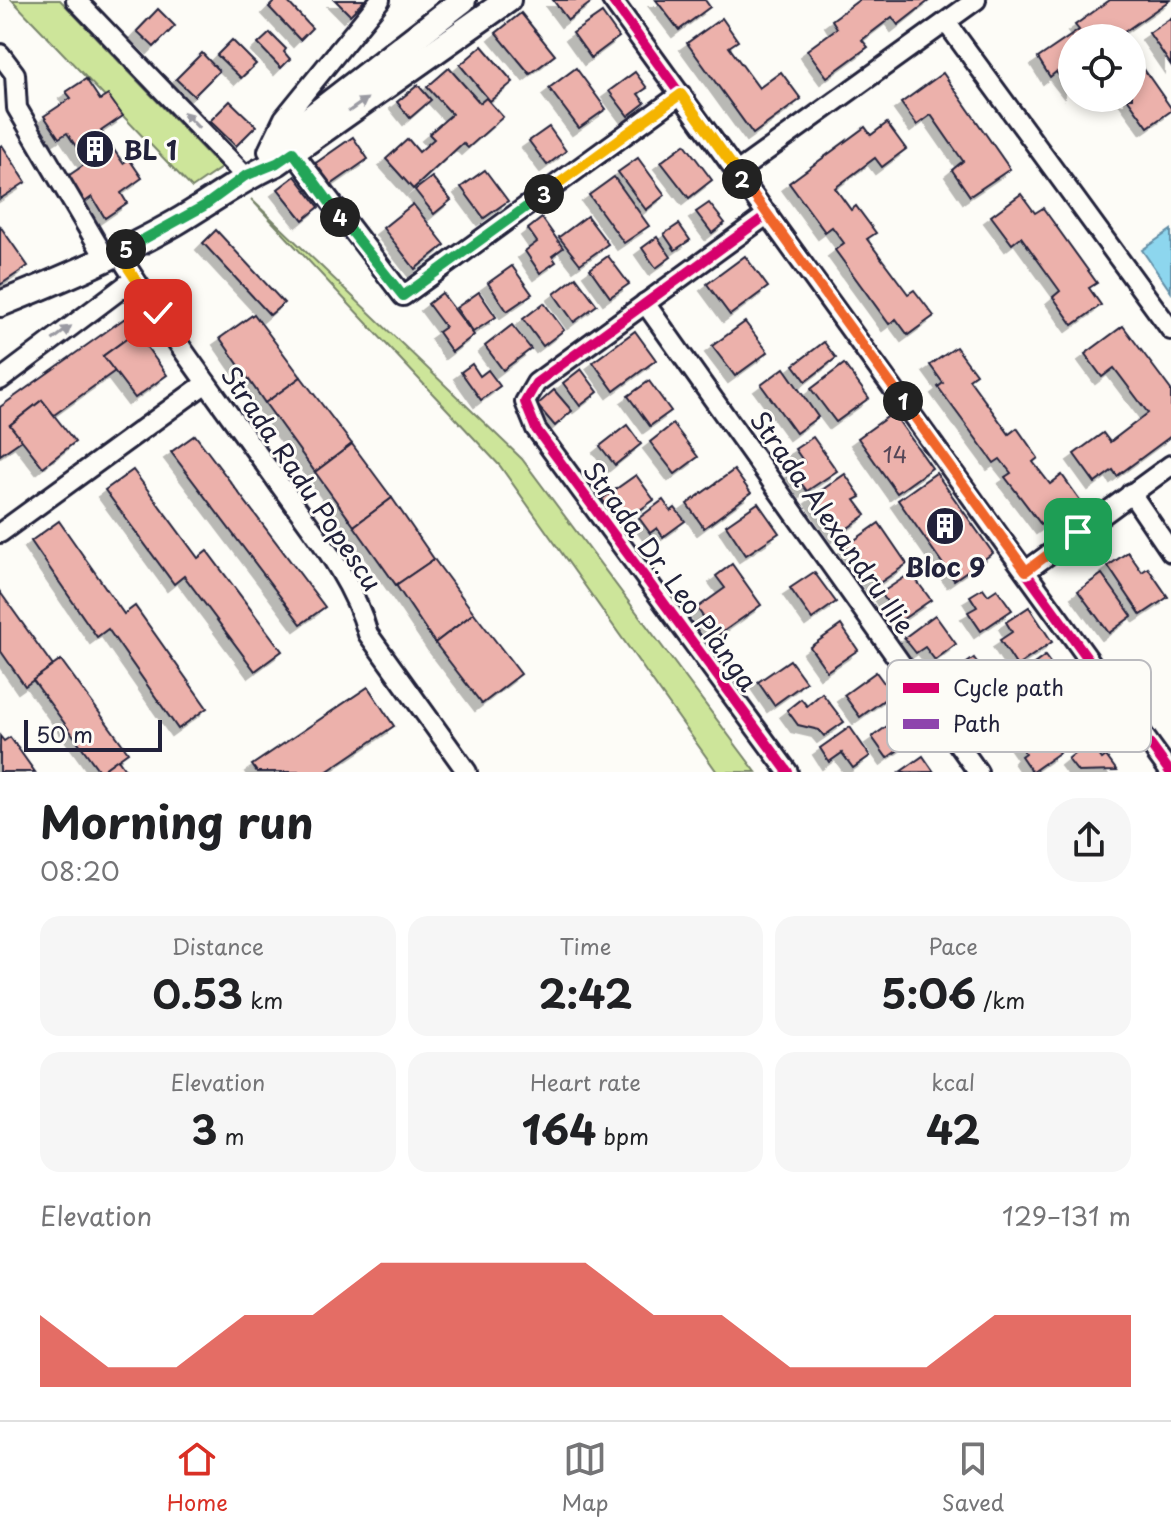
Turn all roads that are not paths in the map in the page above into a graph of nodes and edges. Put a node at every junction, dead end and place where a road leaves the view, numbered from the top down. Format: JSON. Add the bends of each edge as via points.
{"nodes":[{"id":1,"x":76,"y":0,"type":"edge"},
{"id":2,"x":380,"y":0,"type":"edge"},
{"id":3,"x":463,"y":0,"type":"edge"},
{"id":4,"x":508,"y":0,"type":"edge"},
{"id":5,"x":612,"y":0,"type":"edge"},
{"id":6,"x":976,"y":0,"type":"edge"},
{"id":7,"x":946,"y":22,"type":"junction"},
{"id":8,"x":0,"y":54,"type":"edge"},
{"id":9,"x":681,"y":94,"type":"junction"},
{"id":10,"x":268,"y":151,"type":"junction"},
{"id":11,"x":293,"y":152,"type":"junction"},
{"id":12,"x":737,"y":172,"type":"junction"},
{"id":13,"x":245,"y":176,"type":"junction"},
{"id":14,"x":768,"y":214,"type":"junction"},
{"id":15,"x":112,"y":256,"type":"junction"},
{"id":16,"x":134,"y":279,"type":"junction"},
{"id":17,"x":645,"y":303,"type":"junction"},
{"id":18,"x":0,"y":304,"type":"edge"},
{"id":19,"x":1171,"y":330,"type":"edge"},
{"id":20,"x":0,"y":380,"type":"edge"},
{"id":21,"x":206,"y":383,"type":"junction"},
{"id":22,"x":1171,"y":465,"type":"edge"},
{"id":23,"x":1131,"y":493,"type":"junction"},
{"id":24,"x":0,"y":533,"type":"edge"},
{"id":25,"x":1171,"y":552,"type":"edge"},
{"id":26,"x":1026,"y":571,"type":"junction"},
{"id":27,"x":898,"y":660,"type":"edge"},
{"id":28,"x":1090,"y":660,"type":"edge"},
{"id":29,"x":1151,"y":745,"type":"edge"},
{"id":30,"x":964,"y":752,"type":"edge"},
{"id":31,"x":467,"y":772,"type":"edge"},
{"id":32,"x":788,"y":772,"type":"edge"},
{"id":33,"x":978,"y":772,"type":"edge"},
{"id":34,"x":1170,"y":772,"type":"edge"}],
"edges":[{"from":13,"to":1,"type":"street","one_way":true},
{"from":2,"to":10,"type":"street","via":[[284,118]]},
{"from":3,"to":10,"type":"main road"},
{"from":11,"to":4,"type":"main road","one_way":true},
{"from":5,"to":9,"type":"street"},
{"from":6,"to":7,"type":"street"},
{"from":7,"to":12,"type":"street"},
{"from":7,"to":19,"type":"street"},
{"from":8,"to":15,"type":"street","name":"Strada Radu Popescu","via":[[15,74],[17,108]]},
{"from":9,"to":11,"type":"street","via":[[403,296]]},
{"from":9,"to":12,"type":"street"},
{"from":10,"to":13,"type":"main road"},
{"from":11,"to":13,"type":"main road"},
{"from":12,"to":14,"type":"street"},
{"from":13,"to":15,"type":"main road","via":[[204,206]]},
{"from":14,"to":17,"type":"street"},
{"from":14,"to":26,"type":"street"},
{"from":15,"to":16,"type":"street","name":"Strada Radu Popescu"},
{"from":15,"to":18,"type":"main road"},
{"from":20,"to":16,"type":"street","one_way":true},
{"from":16,"to":21,"type":"street","name":"Strada Radu Popescu"},
{"from":17,"to":27,"type":"street","name":"Strada Alexandru Ilie"},
{"from":17,"to":32,"type":"street","name":"Strada Dr. Leo Plànga","via":[[536,383],[525,402],[536,429]]},
{"from":21,"to":24,"type":"street"},
{"from":21,"to":31,"type":"street","name":"Strada Radu Popescu","via":[[335,563],[361,609],[368,634]]},
{"from":22,"to":23,"type":"street"},
{"from":23,"to":25,"type":"street"},
{"from":23,"to":26,"type":"street"},
{"from":26,"to":28,"type":"street"},
{"from":29,"to":34,"type":"street"},
{"from":30,"to":33,"type":"street","name":"Strada Alexandru Ilie"}]}
